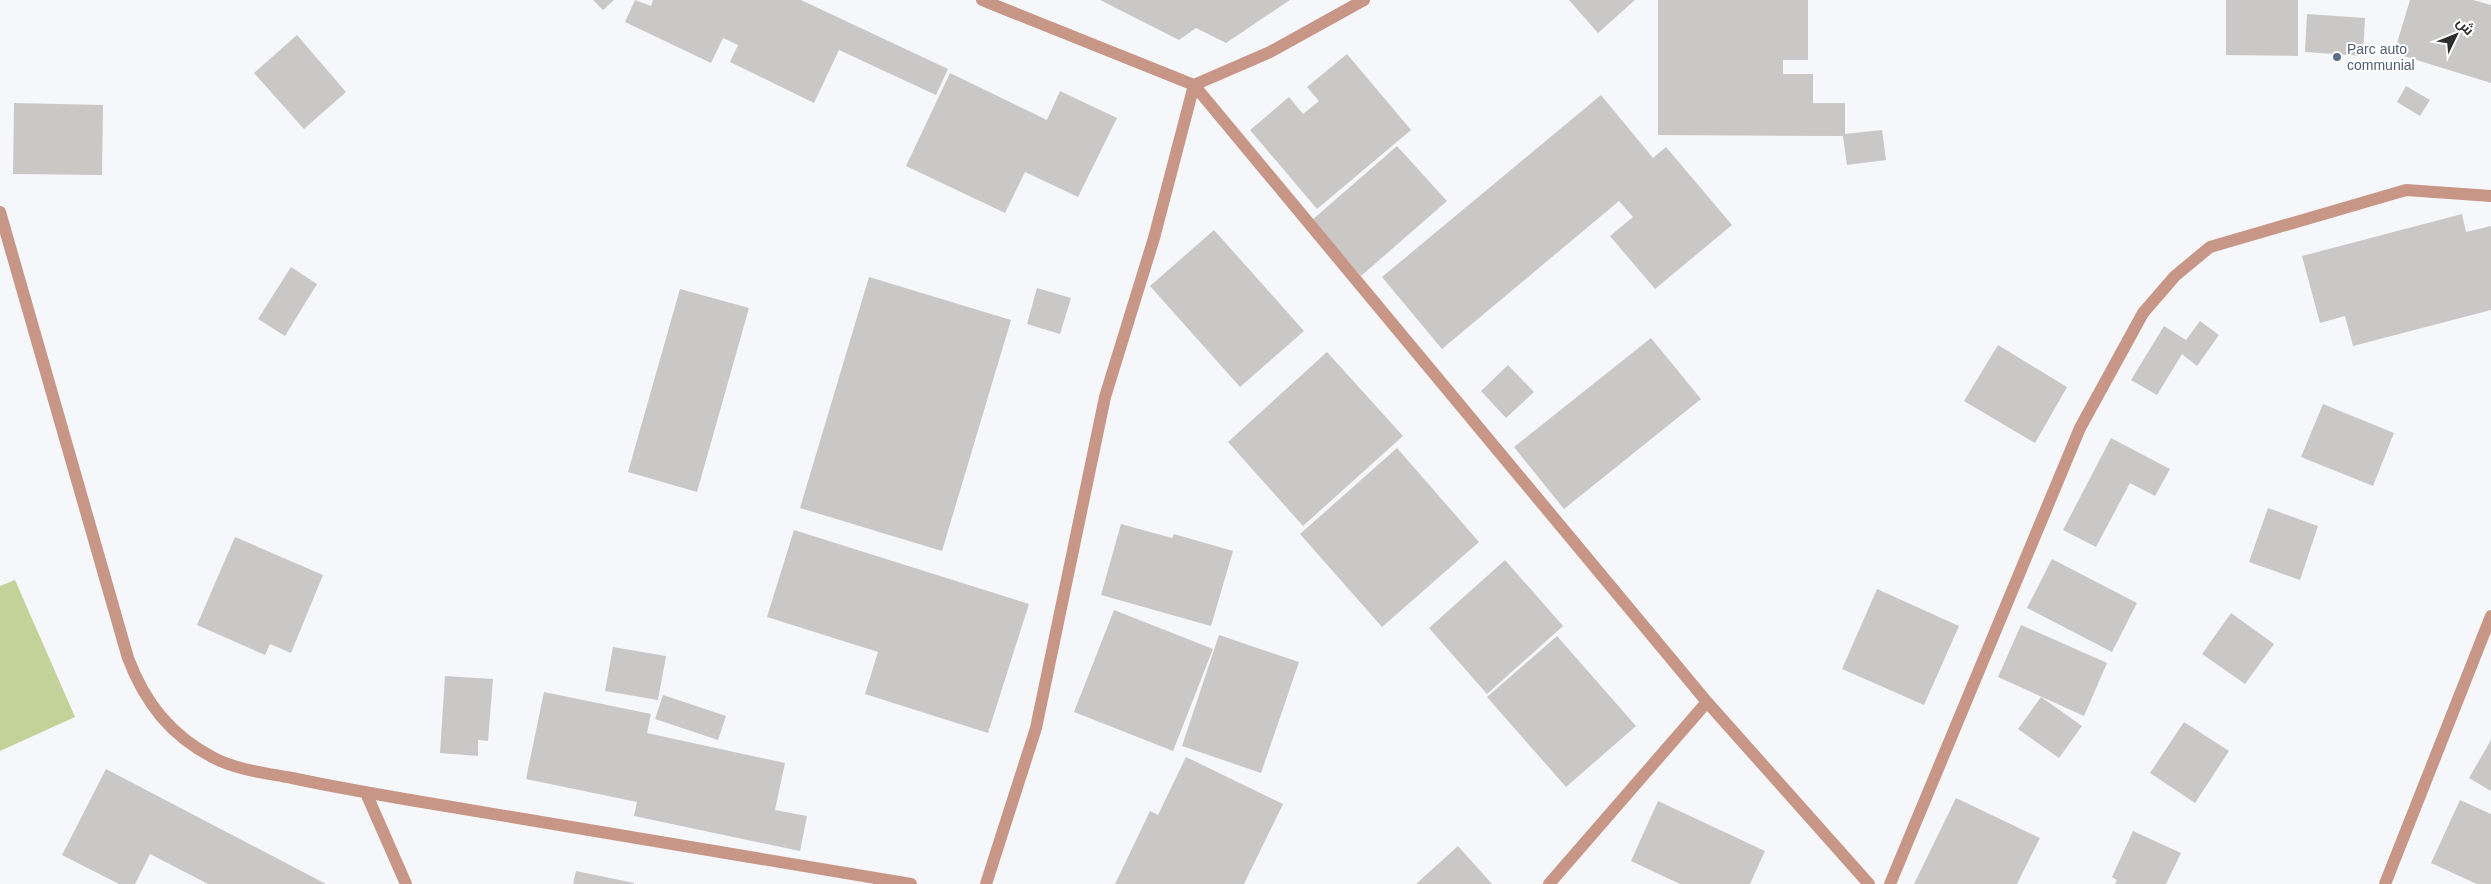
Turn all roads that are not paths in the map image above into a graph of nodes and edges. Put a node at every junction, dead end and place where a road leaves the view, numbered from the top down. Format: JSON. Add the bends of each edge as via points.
{"nodes":[{"id":1,"x":982,"y":0,"type":"edge"},
{"id":2,"x":1364,"y":0,"type":"edge"},
{"id":3,"x":1194,"y":84,"type":"junction"},
{"id":4,"x":2491,"y":196,"type":"edge"},
{"id":5,"x":0,"y":212,"type":"edge"},
{"id":6,"x":2491,"y":616,"type":"edge"},
{"id":7,"x":1707,"y":702,"type":"junction"},
{"id":8,"x":366,"y":793,"type":"junction"},
{"id":9,"x":2389,"y":883,"type":"edge"},
{"id":10,"x":406,"y":884,"type":"edge"},
{"id":11,"x":911,"y":884,"type":"edge"},
{"id":12,"x":986,"y":884,"type":"edge"},
{"id":13,"x":1549,"y":884,"type":"edge"},
{"id":14,"x":1869,"y":884,"type":"edge"},
{"id":15,"x":1890,"y":884,"type":"edge"}],
"edges":[{"from":1,"to":3,"type":"street"},
{"from":2,"to":3,"type":"street","via":[[1270,52]]},
{"from":3,"to":7,"type":"street"},
{"from":3,"to":12,"type":"street","via":[[1154,238],[1106,397],[1036,728]]},
{"from":4,"to":15,"type":"street","via":[[2406,190],[2210,248],[2175,276],[2143,313],[2080,428]]},
{"from":5,"to":8,"type":"street","via":[[128,658],[137,683],[152,707],[177,734],[216,759],[243,768]]},
{"from":6,"to":9,"type":"street"},
{"from":7,"to":13,"type":"street"},
{"from":7,"to":14,"type":"street"},
{"from":8,"to":10,"type":"street"},
{"from":8,"to":11,"type":"street"}]}
